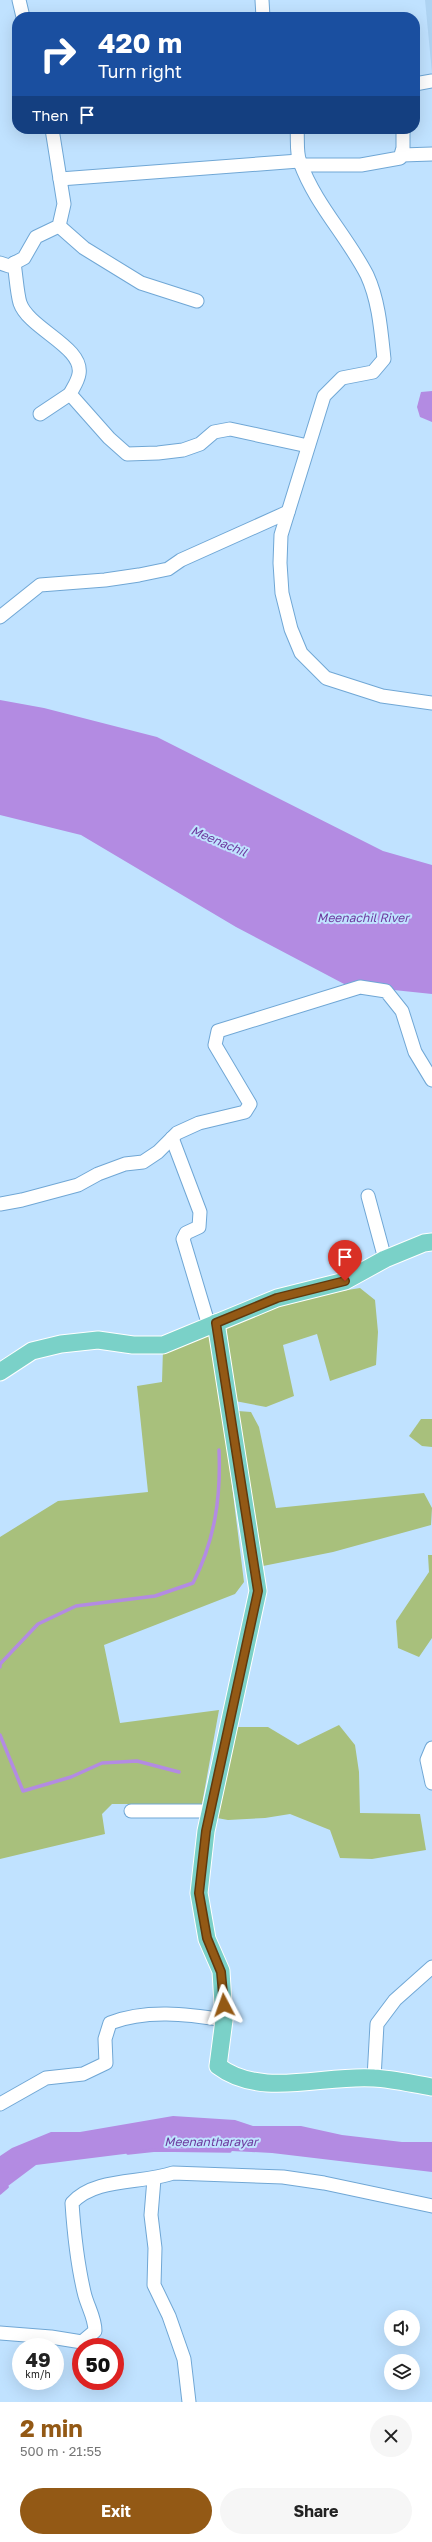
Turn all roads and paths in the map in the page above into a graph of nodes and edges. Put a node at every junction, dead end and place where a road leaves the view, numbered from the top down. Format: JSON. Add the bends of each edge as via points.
{"nodes":[{"id":1,"x":18,"y":0,"type":"edge"},
{"id":2,"x":262,"y":0,"type":"edge"},
{"id":3,"x":22,"y":12,"type":"edge"},
{"id":4,"x":263,"y":12,"type":"edge"},
{"id":5,"x":432,"y":80,"type":"edge"},
{"id":6,"x":420,"y":83,"type":"edge"},
{"id":7,"x":53,"y":134,"type":"edge"},
{"id":8,"x":297,"y":134,"type":"edge"},
{"id":9,"x":403,"y":134,"type":"edge"},
{"id":10,"x":432,"y":154,"type":"edge"},
{"id":11,"x":402,"y":155,"type":"junction"},
{"id":12,"x":300,"y":163,"type":"junction"},
{"id":13,"x":60,"y":179,"type":"junction"},
{"id":14,"x":58,"y":226,"type":"junction"},
{"id":15,"x":0,"y":263,"type":"edge"},
{"id":16,"x":14,"y":263,"type":"junction"},
{"id":17,"x":197,"y":301,"type":"dead end"},
{"id":18,"x":70,"y":394,"type":"junction"},
{"id":19,"x":40,"y":414,"type":"dead end"},
{"id":20,"x":308,"y":446,"type":"junction"},
{"id":21,"x":288,"y":512,"type":"junction"},
{"id":22,"x":0,"y":617,"type":"edge"},
{"id":23,"x":432,"y":703,"type":"edge"},
{"id":24,"x":432,"y":1080,"type":"edge"},
{"id":25,"x":172,"y":1138,"type":"junction"},
{"id":26,"x":368,"y":1196,"type":"dead end"},
{"id":27,"x":0,"y":1204,"type":"edge"},
{"id":28,"x":432,"y":1242,"type":"edge"},
{"id":29,"x":385,"y":1259,"type":"junction"},
{"id":30,"x":212,"y":1325,"type":"junction"},
{"id":31,"x":0,"y":1372,"type":"edge"},
{"id":32,"x":432,"y":1748,"type":"edge"},
{"id":33,"x":432,"y":1783,"type":"edge"},
{"id":34,"x":131,"y":1810,"type":"dead end"},
{"id":35,"x":211,"y":1811,"type":"junction"},
{"id":36,"x":432,"y":1967,"type":"edge"},
{"id":37,"x":224,"y":2020,"type":"junction"},
{"id":38,"x":374,"y":2078,"type":"junction"},
{"id":39,"x":432,"y":2087,"type":"edge"},
{"id":40,"x":0,"y":2104,"type":"edge"},
{"id":41,"x":154,"y":2179,"type":"junction"},
{"id":42,"x":432,"y":2206,"type":"edge"},
{"id":43,"x":0,"y":2333,"type":"edge"},
{"id":44,"x":189,"y":2402,"type":"edge"}],
"edges":[{"from":1,"to":3,"type":"street"},
{"from":2,"to":4,"type":"street"},
{"from":5,"to":6,"type":"street"},
{"from":7,"to":13,"type":"street"},
{"from":8,"to":12,"type":"street"},
{"from":9,"to":11,"type":"street"},
{"from":10,"to":11,"type":"street"},
{"from":11,"to":12,"type":"street","via":[[400,158],[361,165]]},
{"from":12,"to":13,"type":"street"},
{"from":12,"to":20,"type":"street","via":[[318,201],[345,237],[367,276],[378,308],[384,359],[373,372],[342,378],[324,396]]},
{"from":13,"to":14,"type":"street","via":[[64,204]]},
{"from":14,"to":16,"type":"street","via":[[36,237],[24,258]]},
{"from":14,"to":17,"type":"street","via":[[84,248],[141,283]]},
{"from":15,"to":16,"type":"street","via":[[9,266]]},
{"from":16,"to":18,"type":"street","via":[[20,304],[35,323],[62,344],[78,361],[79,374]]},
{"from":18,"to":19,"type":"street"},
{"from":18,"to":20,"type":"street","via":[[109,438],[127,454],[184,450],[200,444],[214,432],[230,429]]},
{"from":20,"to":21,"type":"street"},
{"from":21,"to":22,"type":"street","via":[[181,560],[168,569],[105,580],[40,585]]},
{"from":21,"to":23,"type":"street","via":[[281,535],[282,593],[301,653],[326,678],[382,696]]},
{"from":24,"to":25,"type":"street","via":[[415,1052],[402,1011],[386,991],[360,987],[218,1031],[215,1045],[250,1104],[245,1112],[200,1123],[177,1133]]},
{"from":25,"to":27,"type":"street","via":[[143,1162],[118,1167],[78,1185]]},
{"from":25,"to":30,"type":"street","via":[[200,1212],[199,1227],[186,1234],[183,1239]]},
{"from":26,"to":29,"type":"street"},
{"from":28,"to":29,"type":"main road"},
{"from":29,"to":30,"type":"main road","via":[[345,1281],[277,1298]]},
{"from":30,"to":31,"type":"main road","via":[[163,1344],[133,1345],[98,1340],[32,1351]]},
{"from":30,"to":35,"type":"main road","via":[[258,1591]]},
{"from":32,"to":33,"type":"street","via":[[427,1760]]},
{"from":34,"to":35,"type":"street"},
{"from":35,"to":37,"type":"main road","via":[[199,1893],[207,1938],[221,1972]]},
{"from":36,"to":38,"type":"street","via":[[395,2000],[377,2024]]},
{"from":37,"to":38,"type":"main road","via":[[218,2066],[229,2074],[277,2084]]},
{"from":37,"to":40,"type":"street","via":[[167,2014],[129,2016],[110,2023],[105,2039],[106,2063],[83,2074],[46,2078]]},
{"from":38,"to":39,"type":"main road"},
{"from":41,"to":42,"type":"street","via":[[173,2173],[283,2177]]},
{"from":41,"to":43,"type":"street","via":[[92,2189],[81,2193],[72,2203],[75,2250],[95,2331],[82,2342]]},
{"from":41,"to":44,"type":"street","via":[[151,2215],[155,2248],[154,2285],[184,2359]]}]}
